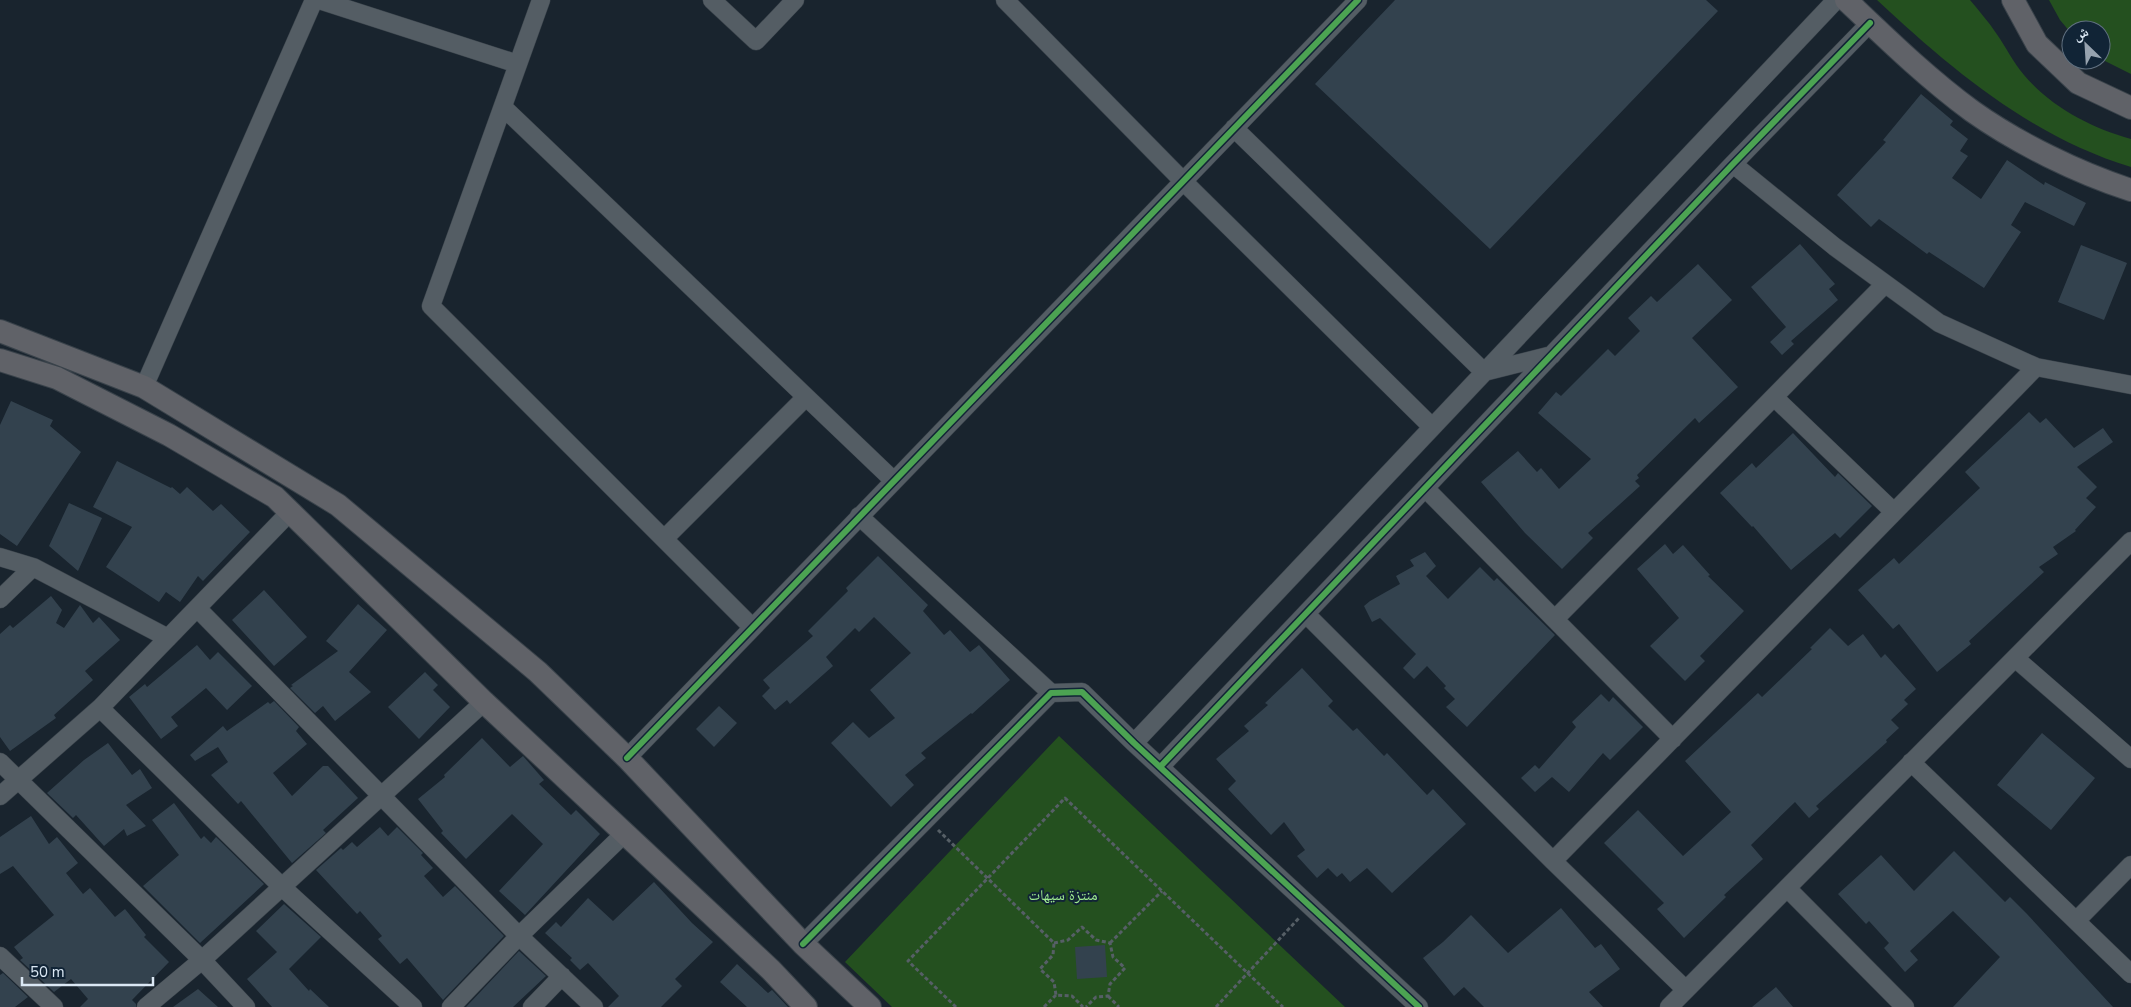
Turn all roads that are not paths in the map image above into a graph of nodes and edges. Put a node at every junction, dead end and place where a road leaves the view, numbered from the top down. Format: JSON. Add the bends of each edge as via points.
{"nodes":[{"id":1,"x":314,"y":0,"type":"edge"},
{"id":2,"x":319,"y":0,"type":"edge"},
{"id":3,"x":541,"y":0,"type":"edge"},
{"id":4,"x":712,"y":0,"type":"edge"},
{"id":5,"x":795,"y":0,"type":"edge"},
{"id":6,"x":1005,"y":0,"type":"edge"},
{"id":7,"x":1358,"y":0,"type":"edge"},
{"id":8,"x":1836,"y":0,"type":"edge"},
{"id":9,"x":1846,"y":0,"type":"edge"},
{"id":10,"x":2002,"y":0,"type":"edge"},
{"id":11,"x":2012,"y":0,"type":"edge"},
{"id":12,"x":1870,"y":23,"type":"junction"},
{"id":13,"x":2037,"y":44,"type":"junction"},
{"id":14,"x":518,"y":64,"type":"junction"},
{"id":15,"x":503,"y":107,"type":"junction"},
{"id":16,"x":2131,"y":108,"type":"edge"},
{"id":17,"x":1234,"y":128,"type":"junction"},
{"id":18,"x":1733,"y":164,"type":"junction"},
{"id":19,"x":1183,"y":180,"type":"junction"},
{"id":20,"x":2131,"y":190,"type":"edge"},
{"id":21,"x":1885,"y":284,"type":"junction"},
{"id":22,"x":0,"y":331,"type":"edge"},
{"id":23,"x":1552,"y":355,"type":"junction"},
{"id":24,"x":0,"y":360,"type":"edge"},
{"id":25,"x":2036,"y":367,"type":"junction"},
{"id":26,"x":1484,"y":372,"type":"junction"},
{"id":27,"x":2131,"y":385,"type":"edge"},
{"id":28,"x":144,"y":388,"type":"junction"},
{"id":29,"x":806,"y":397,"type":"junction"},
{"id":30,"x":1774,"y":397,"type":"junction"},
{"id":31,"x":1432,"y":427,"type":"junction"},
{"id":32,"x":894,"y":480,"type":"junction"},
{"id":33,"x":1426,"y":488,"type":"junction"},
{"id":34,"x":291,"y":511,"type":"junction"},
{"id":35,"x":1894,"y":512,"type":"junction"},
{"id":36,"x":859,"y":516,"type":"junction"},
{"id":37,"x":664,"y":540,"type":"junction"},
{"id":38,"x":2131,"y":540,"type":"edge"},
{"id":39,"x":0,"y":557,"type":"edge"},
{"id":40,"x":32,"y":567,"type":"junction"},
{"id":41,"x":0,"y":599,"type":"edge"},
{"id":42,"x":197,"y":608,"type":"junction"},
{"id":43,"x":1306,"y":614,"type":"junction"},
{"id":44,"x":1555,"y":619,"type":"junction"},
{"id":45,"x":752,"y":628,"type":"junction"},
{"id":46,"x":168,"y":638,"type":"junction"},
{"id":47,"x":2015,"y":658,"type":"junction"},
{"id":48,"x":1051,"y":693,"type":"junction"},
{"id":49,"x":484,"y":702,"type":"junction"},
{"id":50,"x":100,"y":708,"type":"junction"},
{"id":51,"x":1672,"y":739,"type":"junction"},
{"id":52,"x":1134,"y":743,"type":"junction"},
{"id":53,"x":627,"y":758,"type":"junction"},
{"id":54,"x":2131,"y":759,"type":"edge"},
{"id":55,"x":0,"y":762,"type":"edge"},
{"id":56,"x":1911,"y":762,"type":"junction"},
{"id":57,"x":1160,"y":767,"type":"junction"},
{"id":58,"x":18,"y":779,"type":"junction"},
{"id":59,"x":382,"y":795,"type":"junction"},
{"id":60,"x":0,"y":796,"type":"edge"},
{"id":61,"x":625,"y":833,"type":"junction"},
{"id":62,"x":1553,"y":861,"type":"junction"},
{"id":63,"x":2131,"y":865,"type":"edge"},
{"id":64,"x":282,"y":887,"type":"junction"},
{"id":65,"x":1787,"y":888,"type":"junction"},
{"id":66,"x":2076,"y":921,"type":"junction"},
{"id":67,"x":519,"y":936,"type":"junction"},
{"id":68,"x":803,"y":944,"type":"junction"},
{"id":69,"x":0,"y":956,"type":"edge"},
{"id":70,"x":202,"y":960,"type":"junction"},
{"id":71,"x":2131,"y":974,"type":"edge"},
{"id":72,"x":562,"y":976,"type":"junction"},
{"id":73,"x":1686,"y":990,"type":"junction"},
{"id":74,"x":54,"y":1007,"type":"edge"},
{"id":75,"x":146,"y":1007,"type":"edge"},
{"id":76,"x":246,"y":1007,"type":"edge"},
{"id":77,"x":413,"y":1007,"type":"edge"},
{"id":78,"x":451,"y":1007,"type":"edge"},
{"id":79,"x":532,"y":1007,"type":"edge"},
{"id":80,"x":594,"y":1007,"type":"edge"},
{"id":81,"x":806,"y":1007,"type":"edge"},
{"id":82,"x":870,"y":1007,"type":"edge"},
{"id":83,"x":1419,"y":1007,"type":"edge"},
{"id":84,"x":1669,"y":1007,"type":"edge"},
{"id":85,"x":1905,"y":1007,"type":"edge"}],
"edges":[{"from":1,"to":28,"type":"street"},
{"from":2,"to":14,"type":"street"},
{"from":3,"to":14,"type":"street"},
{"from":4,"to":5,"type":"street","via":[[756,41]]},
{"from":6,"to":19,"type":"street"},
{"from":7,"to":17,"type":"street"},
{"from":8,"to":26,"type":"street"},
{"from":9,"to":12,"type":"main road"},
{"from":10,"to":13,"type":"main road"},
{"from":11,"to":13,"type":"main road"},
{"from":12,"to":18,"type":"street"},
{"from":12,"to":20,"type":"main road","via":[[1971,110],[2007,134],[2065,164]]},
{"from":13,"to":16,"type":"main road","via":[[2078,83]]},
{"from":14,"to":15,"type":"street"},
{"from":15,"to":29,"type":"street"},
{"from":15,"to":37,"type":"street","via":[[431,306]]},
{"from":17,"to":19,"type":"street"},
{"from":17,"to":26,"type":"street"},
{"from":18,"to":21,"type":"street"},
{"from":18,"to":23,"type":"street"},
{"from":19,"to":31,"type":"street"},
{"from":19,"to":32,"type":"street"},
{"from":21,"to":25,"type":"street","via":[[1940,323]]},
{"from":21,"to":30,"type":"street"},
{"from":22,"to":28,"type":"main road"},
{"from":23,"to":26,"type":"street"},
{"from":23,"to":33,"type":"street"},
{"from":24,"to":34,"type":"main road","via":[[58,378],[169,435],[275,497]]},
{"from":25,"to":27,"type":"street"},
{"from":25,"to":35,"type":"street"},
{"from":26,"to":31,"type":"street"},
{"from":28,"to":53,"type":"main road","via":[[338,505],[538,672]]},
{"from":29,"to":32,"type":"street"},
{"from":29,"to":37,"type":"street"},
{"from":30,"to":35,"type":"street"},
{"from":30,"to":44,"type":"street"},
{"from":31,"to":52,"type":"street"},
{"from":32,"to":36,"type":"street"},
{"from":33,"to":43,"type":"street"},
{"from":33,"to":44,"type":"street"},
{"from":34,"to":42,"type":"street"},
{"from":34,"to":49,"type":"main road"},
{"from":35,"to":51,"type":"street"},
{"from":36,"to":45,"type":"street"},
{"from":36,"to":48,"type":"street"},
{"from":37,"to":45,"type":"street"},
{"from":38,"to":47,"type":"street"},
{"from":39,"to":40,"type":"street"},
{"from":40,"to":41,"type":"street"},
{"from":40,"to":46,"type":"street"},
{"from":42,"to":46,"type":"street"},
{"from":42,"to":59,"type":"street"},
{"from":43,"to":57,"type":"street"},
{"from":43,"to":62,"type":"street"},
{"from":44,"to":51,"type":"street"},
{"from":45,"to":53,"type":"street"},
{"from":46,"to":50,"type":"street"},
{"from":47,"to":54,"type":"street"},
{"from":47,"to":56,"type":"street"},
{"from":48,"to":52,"type":"street","via":[[1082,692]]},
{"from":48,"to":68,"type":"street"},
{"from":49,"to":59,"type":"street"},
{"from":49,"to":61,"type":"main road"},
{"from":50,"to":58,"type":"street"},
{"from":50,"to":64,"type":"street"},
{"from":51,"to":62,"type":"street"},
{"from":52,"to":57,"type":"street"},
{"from":53,"to":68,"type":"main road"},
{"from":55,"to":58,"type":"street"},
{"from":56,"to":65,"type":"street"},
{"from":56,"to":66,"type":"street"},
{"from":57,"to":83,"type":"street"},
{"from":58,"to":60,"type":"street"},
{"from":58,"to":70,"type":"street"},
{"from":59,"to":64,"type":"street"},
{"from":59,"to":67,"type":"street"},
{"from":61,"to":67,"type":"street"},
{"from":61,"to":81,"type":"main road"},
{"from":62,"to":73,"type":"street"},
{"from":63,"to":66,"type":"street"},
{"from":64,"to":70,"type":"street"},
{"from":64,"to":77,"type":"street"},
{"from":65,"to":73,"type":"street"},
{"from":65,"to":85,"type":"street"},
{"from":66,"to":71,"type":"street"},
{"from":67,"to":72,"type":"street"},
{"from":67,"to":78,"type":"street"},
{"from":68,"to":82,"type":"main road"},
{"from":69,"to":74,"type":"street"},
{"from":70,"to":75,"type":"street"},
{"from":70,"to":76,"type":"street"},
{"from":72,"to":79,"type":"street"},
{"from":72,"to":80,"type":"street"},
{"from":73,"to":84,"type":"street"}]}
